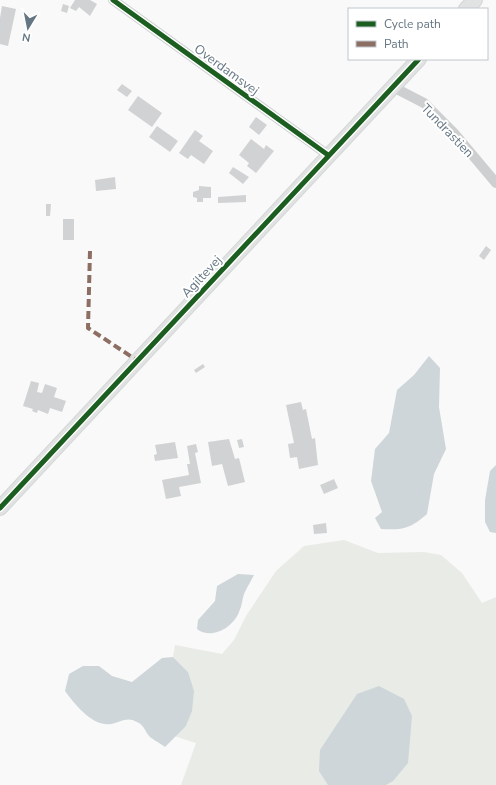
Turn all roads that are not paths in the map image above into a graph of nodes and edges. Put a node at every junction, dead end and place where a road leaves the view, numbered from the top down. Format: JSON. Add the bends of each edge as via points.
{"nodes":[{"id":1,"x":113,"y":0,"type":"edge"},
{"id":2,"x":475,"y":0,"type":"edge"},
{"id":3,"x":467,"y":8,"type":"edge"},
{"id":4,"x":418,"y":60,"type":"edge"},
{"id":5,"x":393,"y":87,"type":"junction"},
{"id":6,"x":328,"y":155,"type":"junction"},
{"id":7,"x":496,"y":184,"type":"edge"},
{"id":8,"x":0,"y":508,"type":"edge"}],
"edges":[{"from":1,"to":6,"type":"street","name":"Overdamsvej"},
{"from":2,"to":3,"type":"street"},
{"from":4,"to":5,"type":"street","name":"Agiltevej"},
{"from":5,"to":6,"type":"street","name":"Agiltevej"},
{"from":5,"to":7,"type":"street","name":"Tundrastien","via":[[424,103],[454,133]]},
{"from":6,"to":8,"type":"street","name":"Agiltevej"}]}
